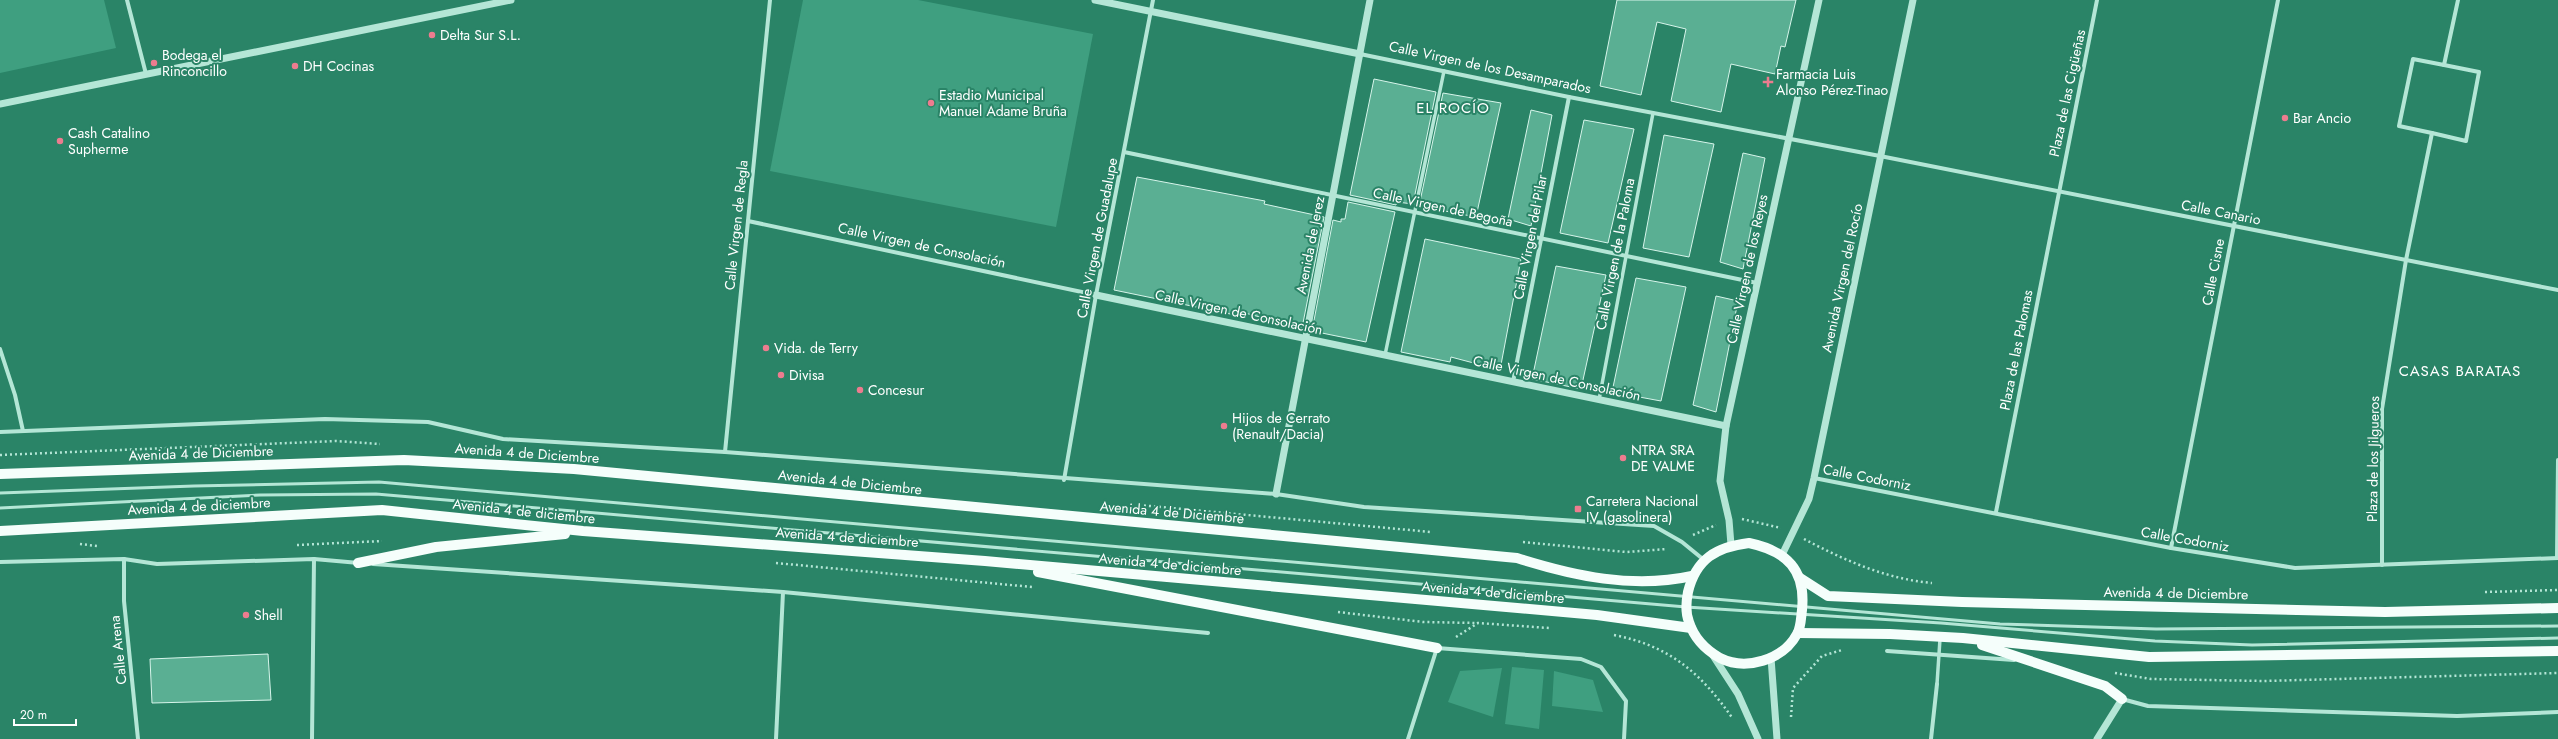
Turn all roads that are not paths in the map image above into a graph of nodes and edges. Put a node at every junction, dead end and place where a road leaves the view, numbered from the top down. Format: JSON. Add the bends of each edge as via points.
{"nodes":[{"id":1,"x":127,"y":0,"type":"edge"},
{"id":2,"x":511,"y":0,"type":"edge"},
{"id":3,"x":770,"y":0,"type":"edge"},
{"id":4,"x":1094,"y":0,"type":"edge"},
{"id":5,"x":1153,"y":0,"type":"edge"},
{"id":6,"x":1370,"y":0,"type":"edge"},
{"id":7,"x":1819,"y":0,"type":"edge"},
{"id":8,"x":1913,"y":0,"type":"edge"},
{"id":9,"x":2098,"y":0,"type":"edge"},
{"id":10,"x":2278,"y":0,"type":"edge"},
{"id":11,"x":2458,"y":0,"type":"edge"},
{"id":12,"x":493,"y":2,"type":"edge"},
{"id":13,"x":1151,"y":12,"type":"junction"},
{"id":14,"x":1360,"y":54,"type":"junction"},
{"id":15,"x":2444,"y":65,"type":"junction"},
{"id":16,"x":1444,"y":71,"type":"junction"},
{"id":17,"x":146,"y":74,"type":"junction"},
{"id":18,"x":1569,"y":97,"type":"junction"},
{"id":19,"x":0,"y":104,"type":"edge"},
{"id":20,"x":1653,"y":113,"type":"junction"},
{"id":21,"x":2432,"y":133,"type":"junction"},
{"id":22,"x":1788,"y":140,"type":"junction"},
{"id":23,"x":1124,"y":152,"type":"junction"},
{"id":24,"x":1880,"y":156,"type":"junction"},
{"id":25,"x":2058,"y":191,"type":"junction"},
{"id":26,"x":1333,"y":196,"type":"junction"},
{"id":27,"x":1416,"y":213,"type":"junction"},
{"id":28,"x":748,"y":221,"type":"junction"},
{"id":29,"x":2234,"y":226,"type":"junction"},
{"id":30,"x":1541,"y":238,"type":"junction"},
{"id":31,"x":1625,"y":255,"type":"junction"},
{"id":32,"x":2406,"y":260,"type":"junction"},
{"id":33,"x":1757,"y":283,"type":"junction"},
{"id":34,"x":2558,"y":290,"type":"edge"},
{"id":35,"x":1096,"y":295,"type":"junction"},
{"id":36,"x":1306,"y":339,"type":"junction"},
{"id":37,"x":0,"y":349,"type":"edge"},
{"id":38,"x":1385,"y":355,"type":"junction"},
{"id":39,"x":1513,"y":382,"type":"junction"},
{"id":40,"x":1599,"y":400,"type":"junction"},
{"id":41,"x":1726,"y":426,"type":"junction"},
{"id":42,"x":23,"y":431,"type":"junction"},
{"id":43,"x":0,"y":432,"type":"edge"},
{"id":44,"x":725,"y":452,"type":"junction"},
{"id":45,"x":2558,"y":460,"type":"edge"},
{"id":46,"x":0,"y":474,"type":"edge"},
{"id":47,"x":1814,"y":478,"type":"junction"},
{"id":48,"x":1064,"y":480,"type":"junction"},
{"id":49,"x":0,"y":493,"type":"edge"},
{"id":50,"x":1276,"y":494,"type":"junction"},
{"id":51,"x":0,"y":508,"type":"edge"},
{"id":52,"x":1996,"y":512,"type":"junction"},
{"id":53,"x":0,"y":531,"type":"edge"},
{"id":54,"x":587,"y":531,"type":"junction"},
{"id":55,"x":1731,"y":545,"type":"junction"},
{"id":56,"x":2171,"y":548,"type":"junction"},
{"id":57,"x":1782,"y":555,"type":"junction"},
{"id":58,"x":2558,"y":558,"type":"edge"},
{"id":59,"x":124,"y":559,"type":"junction"},
{"id":60,"x":314,"y":559,"type":"junction"},
{"id":61,"x":1704,"y":560,"type":"junction"},
{"id":62,"x":985,"y":561,"type":"junction"},
{"id":63,"x":0,"y":562,"type":"edge"},
{"id":64,"x":358,"y":562,"type":"junction"},
{"id":65,"x":2382,"y":565,"type":"junction"},
{"id":66,"x":1692,"y":576,"type":"junction"},
{"id":67,"x":1800,"y":578,"type":"junction"},
{"id":68,"x":783,"y":592,"type":"junction"},
{"id":69,"x":1687,"y":601,"type":"junction"},
{"id":70,"x":2558,"y":608,"type":"edge"},
{"id":71,"x":1802,"y":610,"type":"junction"},
{"id":72,"x":2558,"y":626,"type":"edge"},
{"id":73,"x":1691,"y":628,"type":"junction"},
{"id":74,"x":1208,"y":633,"type":"dead end"},
{"id":75,"x":1798,"y":633,"type":"junction"},
{"id":76,"x":1940,"y":638,"type":"junction"},
{"id":77,"x":1963,"y":638,"type":"junction"},
{"id":78,"x":2558,"y":638,"type":"edge"},
{"id":79,"x":1437,"y":648,"type":"junction"},
{"id":80,"x":1886,"y":651,"type":"dead end"},
{"id":81,"x":2558,"y":651,"type":"edge"},
{"id":82,"x":1711,"y":652,"type":"junction"},
{"id":83,"x":1939,"y":655,"type":"junction"},
{"id":84,"x":1771,"y":658,"type":"junction"},
{"id":85,"x":2027,"y":660,"type":"junction"},
{"id":86,"x":1937,"y":684,"type":"joint"},
{"id":87,"x":2122,"y":699,"type":"junction"},
{"id":88,"x":2558,"y":712,"type":"edge"},
{"id":89,"x":138,"y":739,"type":"edge"},
{"id":90,"x":312,"y":739,"type":"edge"},
{"id":91,"x":776,"y":739,"type":"edge"},
{"id":92,"x":1408,"y":739,"type":"edge"},
{"id":93,"x":1624,"y":739,"type":"edge"},
{"id":94,"x":1758,"y":739,"type":"edge"},
{"id":95,"x":1777,"y":739,"type":"edge"},
{"id":96,"x":1931,"y":739,"type":"edge"},
{"id":97,"x":2097,"y":739,"type":"edge"}],
"edges":[{"from":1,"to":17,"type":"street"},
{"from":2,"to":12,"type":"street"},
{"from":3,"to":28,"type":"street","name":"Calle Virgen de Regla"},
{"from":4,"to":13,"type":"street","name":"Calle Virgen de los Desamparados"},
{"from":5,"to":13,"type":"street","name":"Calle Virgen de Guadalupe"},
{"from":6,"to":14,"type":"street","name":"Avenida de Jerez"},
{"from":7,"to":22,"type":"street","name":"Calle Virgen de los Reyes"},
{"from":8,"to":24,"type":"street","name":"Avenida Virgen del Rocío"},
{"from":9,"to":25,"type":"street","name":"Plaza de las Cigüeñas"},
{"from":10,"to":29,"type":"street","name":"Calle Cisne"},
{"from":11,"to":15,"type":"street"},
{"from":12,"to":17,"type":"street"},
{"from":13,"to":14,"type":"street","name":"Calle Virgen de los Desamparados"},
{"from":13,"to":23,"type":"street","name":"Calle Virgen de Guadalupe"},
{"from":14,"to":16,"type":"street","name":"Calle Virgen de los Desamparados"},
{"from":14,"to":26,"type":"street","name":"Avenida de Jerez"},
{"from":15,"to":21,"type":"street","via":[[2413,59],[2399,126]]},
{"from":15,"to":21,"type":"street","via":[[2480,72],[2466,141]]},
{"from":16,"to":18,"type":"street","name":"Calle Virgen de los Desamparados"},
{"from":16,"to":27,"type":"street"},
{"from":17,"to":19,"type":"street"},
{"from":18,"to":20,"type":"street","name":"Calle Virgen de los Desamparados"},
{"from":18,"to":30,"type":"street","name":"Calle Virgen del Pilar"},
{"from":20,"to":22,"type":"street","name":"Calle Virgen de los Desamparados"},
{"from":20,"to":31,"type":"street","name":"Calle Virgen de la Paloma"},
{"from":21,"to":32,"type":"street","name":"Plaza de los Jilgueros"},
{"from":22,"to":24,"type":"street","name":"Calle Virgen de los Desamparados"},
{"from":22,"to":33,"type":"street","name":"Calle Virgen de los Reyes"},
{"from":23,"to":26,"type":"street","name":"Calle Virgen de Begoña"},
{"from":23,"to":35,"type":"street","name":"Calle Virgen de Guadalupe"},
{"from":24,"to":25,"type":"street","name":"Calle Canario"},
{"from":24,"to":47,"type":"street","name":"Avenida Virgen del Rocío"},
{"from":25,"to":29,"type":"street","name":"Calle Canario"},
{"from":25,"to":52,"type":"street","name":"Plaza de las Palomas"},
{"from":26,"to":27,"type":"street","name":"Calle Virgen de Begoña"},
{"from":26,"to":36,"type":"street","name":"Avenida de Jerez"},
{"from":27,"to":30,"type":"street","name":"Calle Virgen de Begoña"},
{"from":27,"to":38,"type":"street"},
{"from":28,"to":35,"type":"street","name":"Calle Virgen de Consolación"},
{"from":28,"to":44,"type":"street","name":"Calle Virgen de Regla"},
{"from":29,"to":32,"type":"street","name":"Calle Canario"},
{"from":29,"to":56,"type":"street","name":"Calle Cisne"},
{"from":30,"to":31,"type":"street","name":"Calle Virgen de Begoña"},
{"from":30,"to":39,"type":"street","name":"Calle Virgen del Pilar"},
{"from":31,"to":33,"type":"street","name":"Calle Virgen de Begoña"},
{"from":31,"to":40,"type":"street","name":"Calle Virgen de la Paloma"},
{"from":32,"to":34,"type":"street","name":"Calle Canario"},
{"from":32,"to":65,"type":"street","name":"Plaza de los Jilgueros","via":[[2382,409]]},
{"from":33,"to":41,"type":"street","name":"Calle Virgen de los Reyes"},
{"from":35,"to":36,"type":"street","name":"Calle Virgen de Consolación"},
{"from":35,"to":48,"type":"street","name":"Calle Virgen de Guadalupe"},
{"from":36,"to":38,"type":"street","name":"Calle Virgen de Consolación"},
{"from":36,"to":50,"type":"street","name":"Avenida de Jerez"},
{"from":37,"to":42,"type":"street","via":[[15,395]]},
{"from":38,"to":39,"type":"street","name":"Calle Virgen de Consolación"},
{"from":39,"to":40,"type":"street","name":"Calle Virgen de Consolación"},
{"from":40,"to":41,"type":"street","name":"Calle Virgen de Consolación"},
{"from":41,"to":55,"type":"street","name":"Calle Virgen de los Reyes","via":[[1720,481],[1729,520]]},
{"from":42,"to":43,"type":"street"},
{"from":42,"to":44,"type":"street","via":[[341,420],[428,422],[503,439]]},
{"from":44,"to":48,"type":"street"},
{"from":45,"to":58,"type":"street"},
{"from":46,"to":66,"type":"main road","name":"Avenida 4 de Diciembre","via":[[404,460],[566,469],[1517,558],[1563,572],[1616,580],[1660,582]]},
{"from":47,"to":52,"type":"street","name":"Calle Codorniz"},
{"from":47,"to":57,"type":"street","name":"Avenida Virgen del Rocío","via":[[1809,499]]},
{"from":48,"to":50,"type":"street"},
{"from":49,"to":69,"type":"lane","via":[[379,482]]},
{"from":50,"to":61,"type":"street","via":[[1364,507],[1654,526],[1682,542]]},
{"from":51,"to":69,"type":"lane","via":[[260,495],[376,494]]},
{"from":52,"to":56,"type":"street","name":"Calle Codorniz"},
{"from":53,"to":54,"type":"main road","name":"Avenida 4 de diciembre","via":[[382,510]]},
{"from":54,"to":62,"type":"main road","name":"Avenida 4 de diciembre"},
{"from":54,"to":64,"type":"main road","via":[[436,547]]},
{"from":55,"to":57,"type":"main road","via":[[1749,543],[1766,547]]},
{"from":55,"to":61,"type":"main road","via":[[1716,551]]},
{"from":56,"to":65,"type":"street","name":"Calle Codorniz","via":[[2295,568]]},
{"from":57,"to":67,"type":"main road"},
{"from":58,"to":65,"type":"street","name":"Calle Codorniz"},
{"from":59,"to":60,"type":"street","via":[[157,564]]},
{"from":59,"to":63,"type":"street"},
{"from":59,"to":89,"type":"street","name":"Calle Arena","via":[[124,601]]},
{"from":60,"to":64,"type":"street"},
{"from":60,"to":90,"type":"street"},
{"from":61,"to":66,"type":"main road"},
{"from":62,"to":73,"type":"main road","name":"Avenida 4 de diciembre","via":[[1597,615]]},
{"from":62,"to":79,"type":"main road"},
{"from":64,"to":68,"type":"street"},
{"from":66,"to":69,"type":"main road"},
{"from":67,"to":70,"type":"main road","name":"Avenida 4 de Diciembre","via":[[1828,596],[1962,602],[2385,612]]},
{"from":67,"to":71,"type":"main road"},
{"from":68,"to":74,"type":"street"},
{"from":68,"to":91,"type":"street"},
{"from":69,"to":71,"type":"lane"},
{"from":69,"to":71,"type":"lane"},
{"from":69,"to":73,"type":"main road"},
{"from":71,"to":72,"type":"lane","via":[[2000,624],[2156,629]]},
{"from":71,"to":75,"type":"main road"},
{"from":71,"to":78,"type":"lane","via":[[2155,641],[2244,645]]},
{"from":73,"to":82,"type":"main road","via":[[1699,641]]},
{"from":75,"to":76,"type":"main road","via":[[1890,634]]},
{"from":75,"to":84,"type":"main road","via":[[1786,648]]},
{"from":76,"to":77,"type":"main road"},
{"from":76,"to":83,"type":"street"},
{"from":77,"to":81,"type":"main road","via":[[2149,657]]},
{"from":77,"to":85,"type":"main road"},
{"from":79,"to":92,"type":"street"},
{"from":79,"to":93,"type":"street","via":[[1581,659],[1601,667],[1626,701]]},
{"from":80,"to":83,"type":"street"},
{"from":82,"to":84,"type":"main road","via":[[1725,660],[1740,663]]},
{"from":82,"to":94,"type":"street","via":[[1738,694]]},
{"from":83,"to":85,"type":"street"},
{"from":83,"to":86,"type":"street"},
{"from":84,"to":95,"type":"street"},
{"from":85,"to":87,"type":"main road","via":[[2105,686]]},
{"from":86,"to":96,"type":"street"},
{"from":87,"to":88,"type":"street","via":[[2148,706],[2457,716]]},
{"from":87,"to":97,"type":"street"}]}
